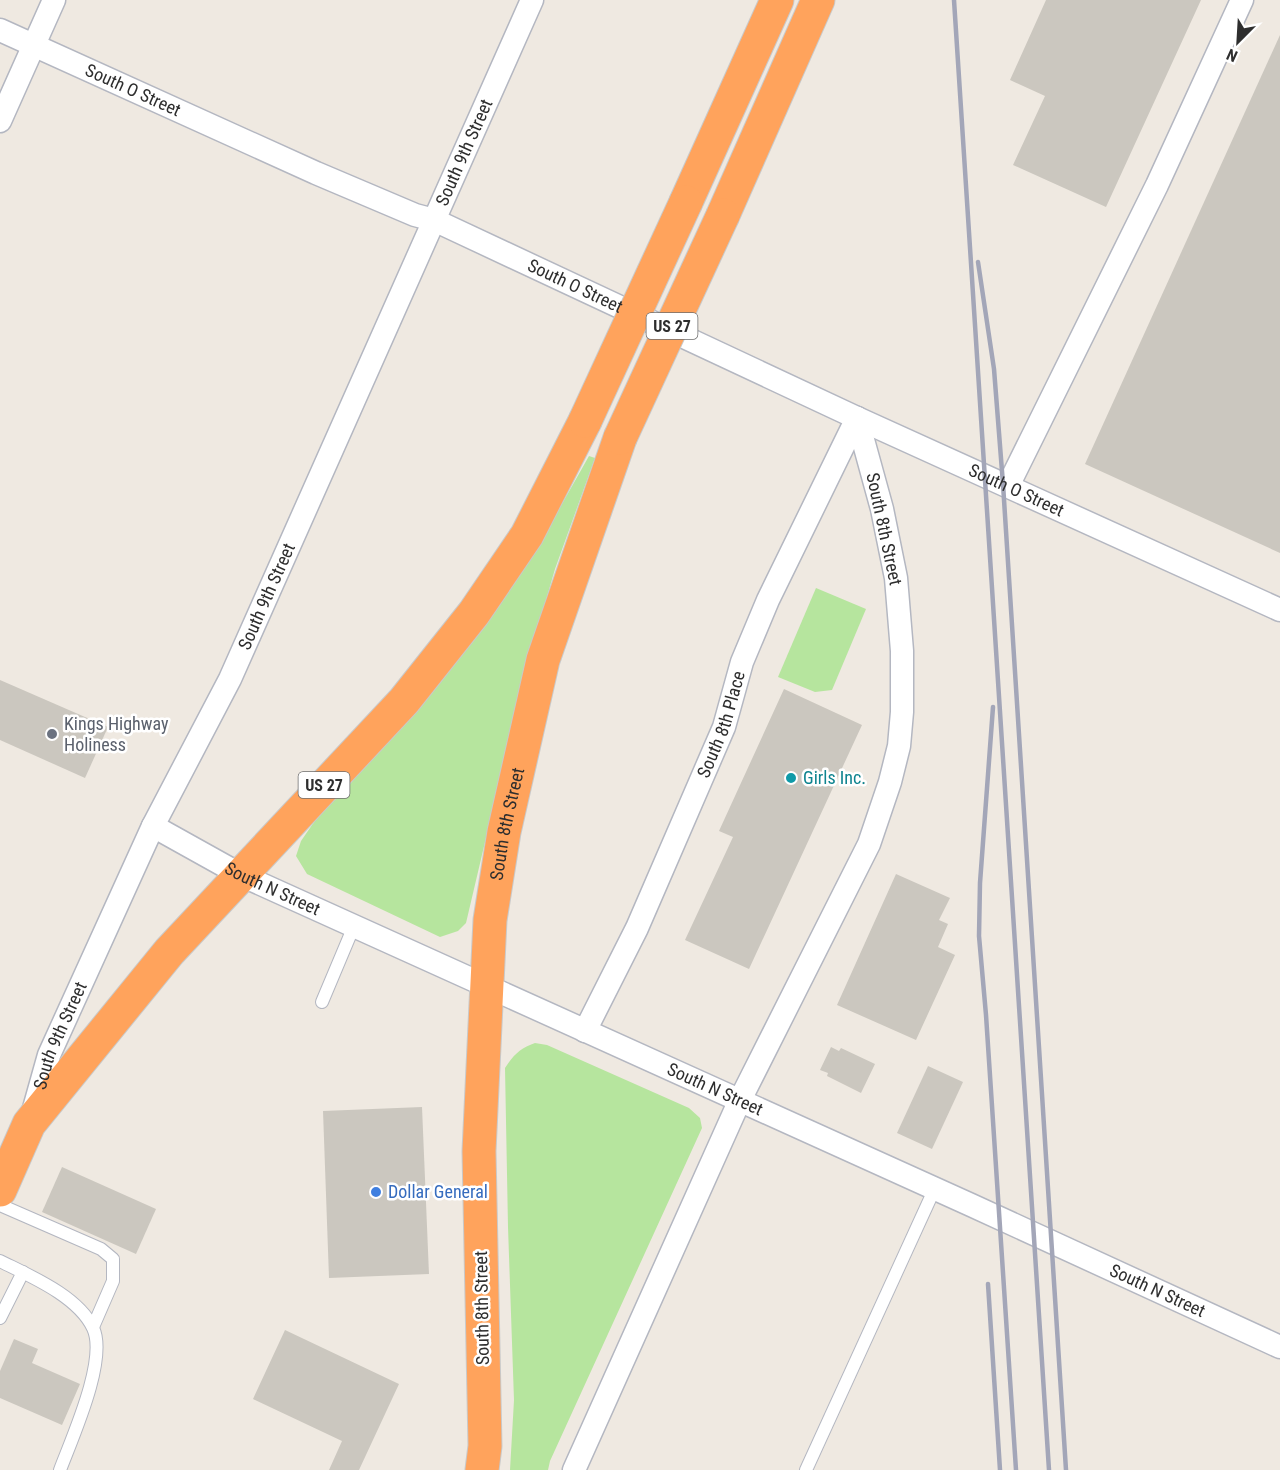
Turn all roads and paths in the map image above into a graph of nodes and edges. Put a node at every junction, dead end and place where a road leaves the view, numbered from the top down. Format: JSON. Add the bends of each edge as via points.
{"nodes":[{"id":1,"x":54,"y":0,"type":"edge"},
{"id":2,"x":532,"y":0,"type":"edge"},
{"id":3,"x":777,"y":0,"type":"edge"},
{"id":4,"x":818,"y":0,"type":"edge"},
{"id":5,"x":1242,"y":0,"type":"edge"},
{"id":6,"x":0,"y":30,"type":"edge"},
{"id":7,"x":34,"y":45,"type":"junction"},
{"id":8,"x":0,"y":121,"type":"edge"},
{"id":9,"x":434,"y":220,"type":"junction"},
{"id":10,"x":857,"y":418,"type":"junction"},
{"id":11,"x":1008,"y":486,"type":"junction"},
{"id":12,"x":1280,"y":610,"type":"edge"},
{"id":13,"x":153,"y":826,"type":"junction"},
{"id":14,"x":241,"y":875,"type":"junction"},
{"id":15,"x":354,"y":926,"type":"junction"},
{"id":16,"x":487,"y":986,"type":"junction"},
{"id":17,"x":322,"y":1002,"type":"dead end"},
{"id":18,"x":585,"y":1031,"type":"junction"},
{"id":19,"x":739,"y":1101,"type":"junction"},
{"id":20,"x":29,"y":1124,"type":"junction"},
{"id":21,"x":4,"y":1171,"type":"edge"},
{"id":22,"x":935,"y":1188,"type":"junction"},
{"id":23,"x":0,"y":1205,"type":"edge"},
{"id":24,"x":0,"y":1261,"type":"edge"},
{"id":25,"x":23,"y":1272,"type":"junction"},
{"id":26,"x":0,"y":1318,"type":"edge"},
{"id":27,"x":93,"y":1327,"type":"junction"},
{"id":28,"x":1280,"y":1347,"type":"edge"},
{"id":29,"x":60,"y":1470,"type":"edge"},
{"id":30,"x":482,"y":1470,"type":"edge"},
{"id":31,"x":574,"y":1470,"type":"edge"},
{"id":32,"x":806,"y":1470,"type":"edge"}],
"edges":[{"from":1,"to":7,"type":"street"},
{"from":2,"to":9,"type":"street","name":"South 9th Street"},
{"from":3,"to":14,"type":"highway","number":"US 27","bridge":true,"via":[[585,421],[527,535],[474,613],[404,701]]},
{"from":4,"to":16,"type":"highway","name":"South 8th Street","number":"US 27","bridge":true,"via":[[620,438],[543,660],[504,832],[490,920]]},
{"from":5,"to":11,"type":"street","via":[[1157,186]]},
{"from":6,"to":7,"type":"street","name":"South O Street"},
{"from":7,"to":8,"type":"street"},
{"from":7,"to":9,"type":"street","name":"South O Street","via":[[316,173]]},
{"from":9,"to":10,"type":"street","name":"South O Street"},
{"from":9,"to":13,"type":"street","name":"South 9th Street","via":[[230,678]]},
{"from":10,"to":11,"type":"street","name":"South O Street"},
{"from":10,"to":18,"type":"street","name":"South 8th Place","via":[[768,600],[742,662],[724,727],[637,928]]},
{"from":10,"to":19,"type":"street","name":"South 8th Street","via":[[896,578],[902,651],[899,746],[869,843]]},
{"from":11,"to":12,"type":"street","name":"South O Street"},
{"from":13,"to":14,"type":"street","name":"South N Street"},
{"from":13,"to":20,"type":"street","name":"South 9th Street","via":[[49,1055]]},
{"from":14,"to":15,"type":"street","name":"South N Street"},
{"from":14,"to":20,"type":"highway","number":"US 27","via":[[169,952]]},
{"from":15,"to":16,"type":"street","name":"South N Street"},
{"from":15,"to":17,"type":"lane"},
{"from":16,"to":18,"type":"street","name":"South N Street"},
{"from":16,"to":30,"type":"highway","name":"South 8th Street","number":"US 27","via":[[479,1151],[485,1446]]},
{"from":18,"to":19,"type":"street","name":"South N Street"},
{"from":19,"to":22,"type":"street","name":"South N Street"},
{"from":19,"to":31,"type":"street","name":"South 8th Street"},
{"from":20,"to":21,"type":"highway","name":"South 9th Street","number":"US 27"},
{"from":22,"to":28,"type":"street","name":"South N Street"},
{"from":22,"to":32,"type":"lane"},
{"from":23,"to":27,"type":"lane","via":[[101,1249],[113,1259],[113,1281]]},
{"from":24,"to":25,"type":"lane"},
{"from":25,"to":26,"type":"lane"},
{"from":25,"to":27,"type":"lane","via":[[63,1296]]},
{"from":27,"to":29,"type":"lane","via":[[97,1356],[93,1378]]}]}
